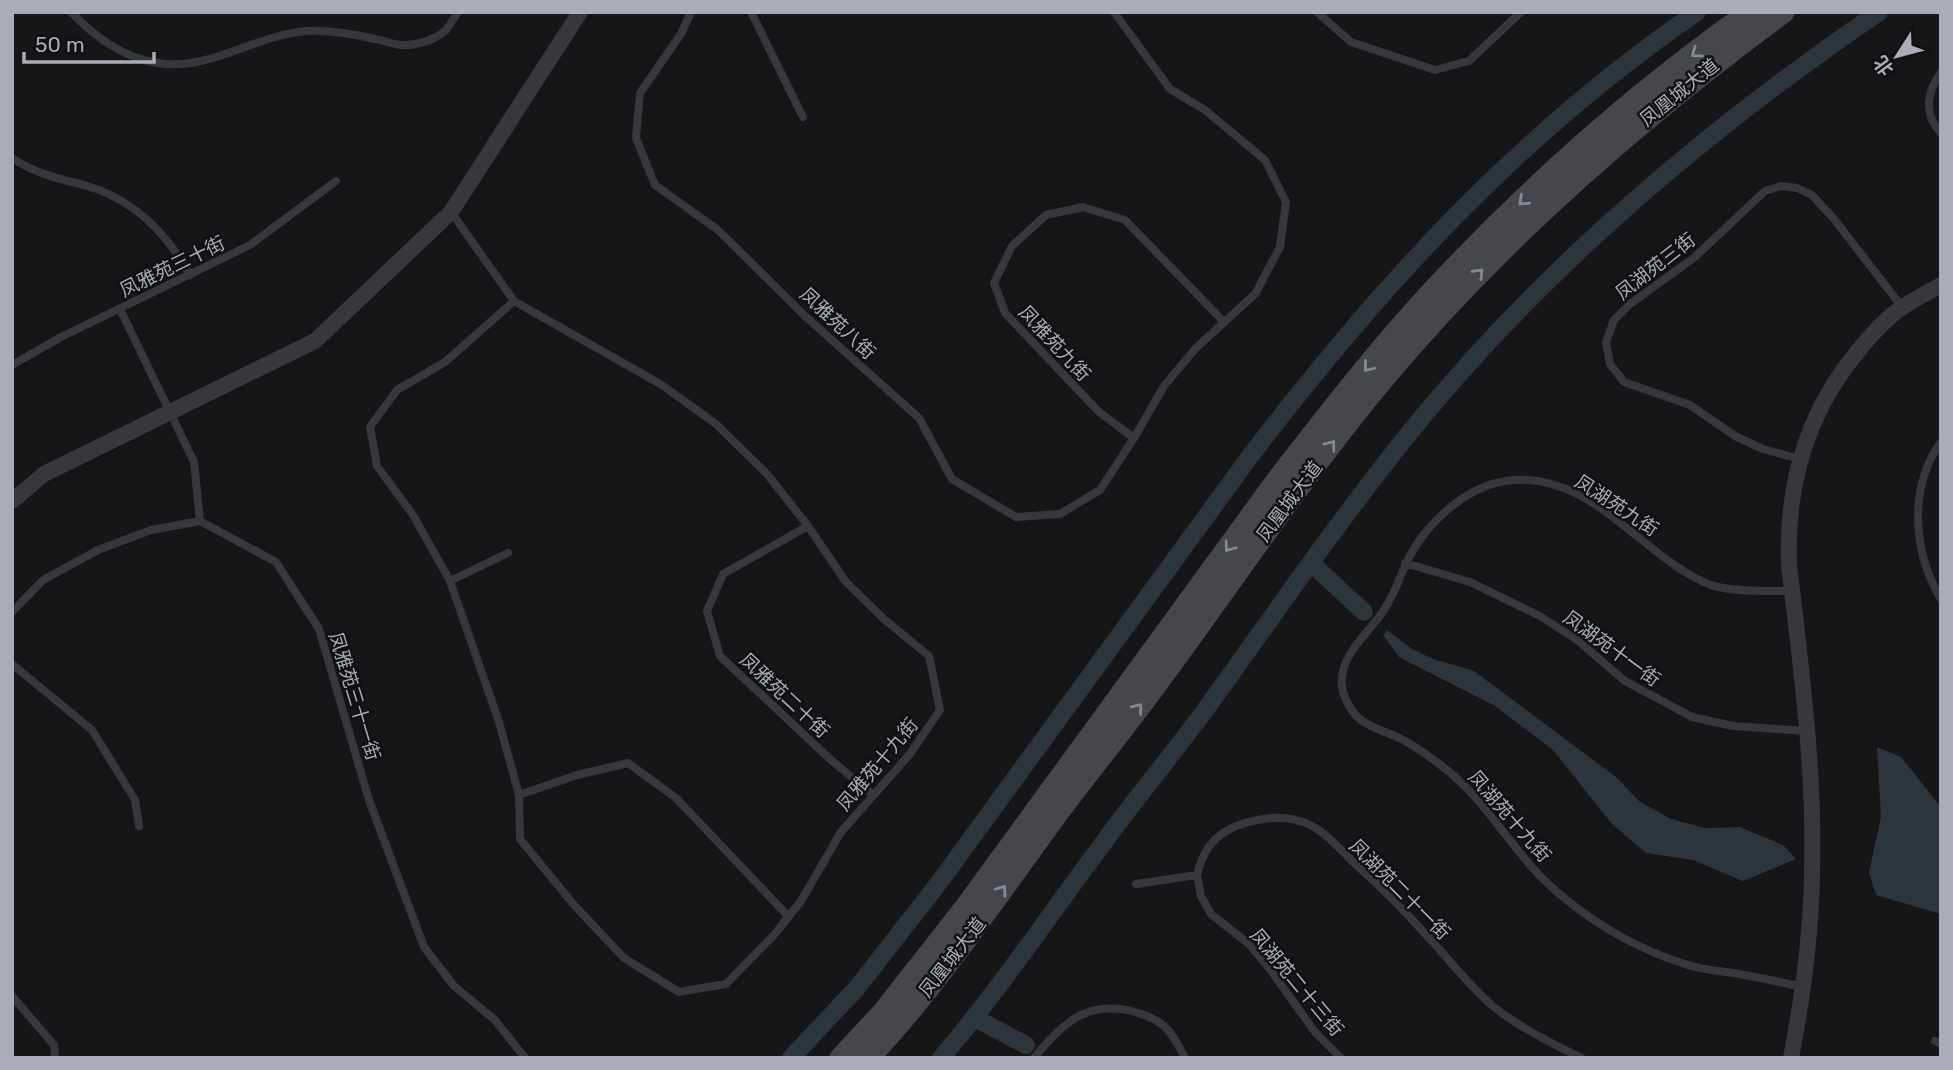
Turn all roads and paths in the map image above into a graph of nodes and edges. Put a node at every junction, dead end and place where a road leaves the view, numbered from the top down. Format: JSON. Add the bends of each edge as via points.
{"nodes":[{"id":1,"x":71,"y":12,"type":"edge"},
{"id":2,"x":458,"y":12,"type":"edge"},
{"id":3,"x":580,"y":12,"type":"edge"},
{"id":4,"x":691,"y":12,"type":"edge"},
{"id":5,"x":751,"y":12,"type":"edge"},
{"id":6,"x":1114,"y":12,"type":"edge"},
{"id":7,"x":1317,"y":12,"type":"edge"},
{"id":8,"x":1521,"y":12,"type":"edge"},
{"id":9,"x":1751,"y":12,"type":"edge"},
{"id":10,"x":1783,"y":12,"type":"edge"},
{"id":11,"x":1941,"y":72,"type":"edge"},
{"id":12,"x":803,"y":117,"type":"dead end"},
{"id":13,"x":1941,"y":133,"type":"edge"},
{"id":14,"x":12,"y":158,"type":"edge"},
{"id":15,"x":336,"y":181,"type":"dead end"},
{"id":16,"x":451,"y":212,"type":"junction"},
{"id":17,"x":190,"y":275,"type":"junction"},
{"id":18,"x":1941,"y":285,"type":"edge"},
{"id":19,"x":514,"y":301,"type":"junction"},
{"id":20,"x":1902,"y":307,"type":"junction"},
{"id":21,"x":120,"y":309,"type":"junction"},
{"id":22,"x":1224,"y":321,"type":"junction"},
{"id":23,"x":12,"y":365,"type":"edge"},
{"id":24,"x":171,"y":411,"type":"junction"},
{"id":25,"x":1134,"y":438,"type":"junction"},
{"id":26,"x":1941,"y":442,"type":"edge"},
{"id":27,"x":1800,"y":459,"type":"junction"},
{"id":28,"x":12,"y":501,"type":"edge"},
{"id":29,"x":200,"y":521,"type":"junction"},
{"id":30,"x":808,"y":526,"type":"junction"},
{"id":31,"x":508,"y":553,"type":"dead end"},
{"id":32,"x":1405,"y":563,"type":"junction"},
{"id":33,"x":450,"y":581,"type":"junction"},
{"id":34,"x":1792,"y":591,"type":"junction"},
{"id":35,"x":1941,"y":599,"type":"edge"},
{"id":36,"x":12,"y":612,"type":"edge"},
{"id":37,"x":12,"y":664,"type":"edge"},
{"id":38,"x":1808,"y":731,"type":"junction"},
{"id":39,"x":872,"y":794,"type":"junction"},
{"id":40,"x":519,"y":795,"type":"junction"},
{"id":41,"x":139,"y":826,"type":"dead end"},
{"id":42,"x":1197,"y":875,"type":"junction"},
{"id":43,"x":1136,"y":884,"type":"dead end"},
{"id":44,"x":789,"y":916,"type":"junction"},
{"id":45,"x":1803,"y":987,"type":"junction"},
{"id":46,"x":12,"y":996,"type":"edge"},
{"id":47,"x":55,"y":1058,"type":"edge"},
{"id":48,"x":525,"y":1058,"type":"edge"},
{"id":49,"x":841,"y":1058,"type":"edge"},
{"id":50,"x":867,"y":1058,"type":"edge"},
{"id":51,"x":1034,"y":1058,"type":"edge"},
{"id":52,"x":1185,"y":1058,"type":"edge"},
{"id":53,"x":1341,"y":1058,"type":"edge"},
{"id":54,"x":1582,"y":1058,"type":"edge"},
{"id":55,"x":1791,"y":1058,"type":"edge"}],
"edges":[{"from":1,"to":2,"type":"lane","via":[[88,30],[131,56],[180,65],[307,31],[343,32],[401,45],[425,42],[445,30]]},
{"from":3,"to":16,"type":"street"},
{"from":4,"to":25,"type":"lane","name":"凤雅苑八街","via":[[640,93],[636,138],[655,185],[718,230],[919,418],[952,479],[1016,517],[1060,514],[1100,490]]},
{"from":5,"to":12,"type":"lane"},
{"from":6,"to":22,"type":"lane","via":[[1170,89],[1205,110],[1265,160],[1286,202],[1280,247],[1255,294]]},
{"from":7,"to":8,"type":"lane","via":[[1350,42],[1435,70],[1469,61]]},
{"from":9,"to":49,"type":"main road","name":"凤凰城大道","one_way":true,"via":[[1562,163],[1412,315],[1280,477],[967,906],[900,993]]},
{"from":50,"to":10,"type":"main road","name":"凤凰城大道","one_way":true,"via":[[932,984],[1332,443],[1422,334],[1569,184],[1684,87]]},
{"from":11,"to":13,"type":"lane","via":[[1928,100],[1930,116]]},
{"from":14,"to":17,"type":"lane","via":[[128,204],[164,235]]},
{"from":15,"to":17,"type":"lane","name":"凤雅苑三十街","via":[[250,245]]},
{"from":16,"to":19,"type":"lane"},
{"from":16,"to":24,"type":"street","via":[[315,341]]},
{"from":17,"to":21,"type":"lane","name":"凤雅苑三十街"},
{"from":18,"to":20,"type":"street"},
{"from":19,"to":30,"type":"lane","name":"凤雅苑十九街","via":[[662,385],[716,424],[767,474]]},
{"from":19,"to":33,"type":"lane","name":"凤雅苑十九街","via":[[445,362],[397,390],[370,427],[377,466],[413,515]]},
{"from":20,"to":27,"type":"street","via":[[1839,375]]},
{"from":20,"to":27,"type":"lane","name":"凤湖苑三街","via":[[1812,195],[1781,186],[1765,191],[1695,257],[1614,320],[1606,341],[1610,364],[1624,382],[1690,405],[1763,449]]},
{"from":21,"to":23,"type":"lane","name":"凤雅苑三十街"},
{"from":21,"to":24,"type":"lane"},
{"from":22,"to":25,"type":"lane","via":[[1164,386]]},
{"from":22,"to":25,"type":"lane","name":"凤雅苑九街","via":[[1125,220],[1083,207],[1046,215],[1012,246],[994,283],[1005,313],[1099,412]]},
{"from":24,"to":28,"type":"street","via":[[44,474]]},
{"from":24,"to":29,"type":"lane","via":[[194,462]]},
{"from":26,"to":35,"type":"lane","via":[[1924,478],[1918,513],[1920,548]]},
{"from":27,"to":34,"type":"street","via":[[1788,538]]},
{"from":29,"to":36,"type":"lane","via":[[151,530],[98,550],[43,580]]},
{"from":29,"to":48,"type":"lane","name":"凤雅苑三十一街","via":[[276,562],[319,629],[369,800],[424,947],[454,986],[495,1020]]},
{"from":30,"to":39,"type":"lane","name":"凤雅苑十九街","via":[[846,582],[929,656],[940,710],[910,754]]},
{"from":30,"to":39,"type":"lane","name":"凤雅苑二十街","via":[[723,574],[707,611],[720,656]]},
{"from":31,"to":33,"type":"lane"},
{"from":32,"to":34,"type":"lane","name":"凤湖苑九街","via":[[1436,520],[1458,500],[1512,480],[1542,481],[1570,490],[1632,530],[1672,564],[1712,586]]},
{"from":32,"to":38,"type":"lane","name":"凤湖苑十一街","via":[[1470,582],[1531,611],[1577,640],[1625,681],[1692,718]]},
{"from":32,"to":45,"type":"lane","name":"凤湖苑十九街","via":[[1385,608],[1344,664],[1344,694],[1360,720],[1405,741],[1452,774],[1545,880],[1612,931],[1689,966]]},
{"from":33,"to":40,"type":"lane","name":"凤雅苑十九街"},
{"from":34,"to":38,"type":"street"},
{"from":37,"to":41,"type":"lane","via":[[92,730],[135,800]]},
{"from":38,"to":45,"type":"street","via":[[1812,870]]},
{"from":39,"to":44,"type":"lane","name":"凤雅苑十九街","via":[[841,832]]},
{"from":40,"to":44,"type":"lane","via":[[628,764],[676,798]]},
{"from":40,"to":44,"type":"lane","name":"凤雅苑十九街","via":[[520,839],[624,958],[679,992],[726,984]]},
{"from":42,"to":43,"type":"lane"},
{"from":42,"to":53,"type":"lane","name":"凤湖苑二十三街","via":[[1201,896],[1212,914],[1249,944],[1315,1032]]},
{"from":42,"to":54,"type":"lane","name":"凤湖苑二十一街","via":[[1213,839],[1230,828],[1257,819],[1284,818],[1311,825],[1371,879],[1495,1007]]},
{"from":45,"to":55,"type":"street"},
{"from":46,"to":47,"type":"lane","via":[[54,1045]]},
{"from":51,"to":52,"type":"lane","via":[[1058,1030],[1102,1007],[1145,1014],[1167,1029]]}]}
